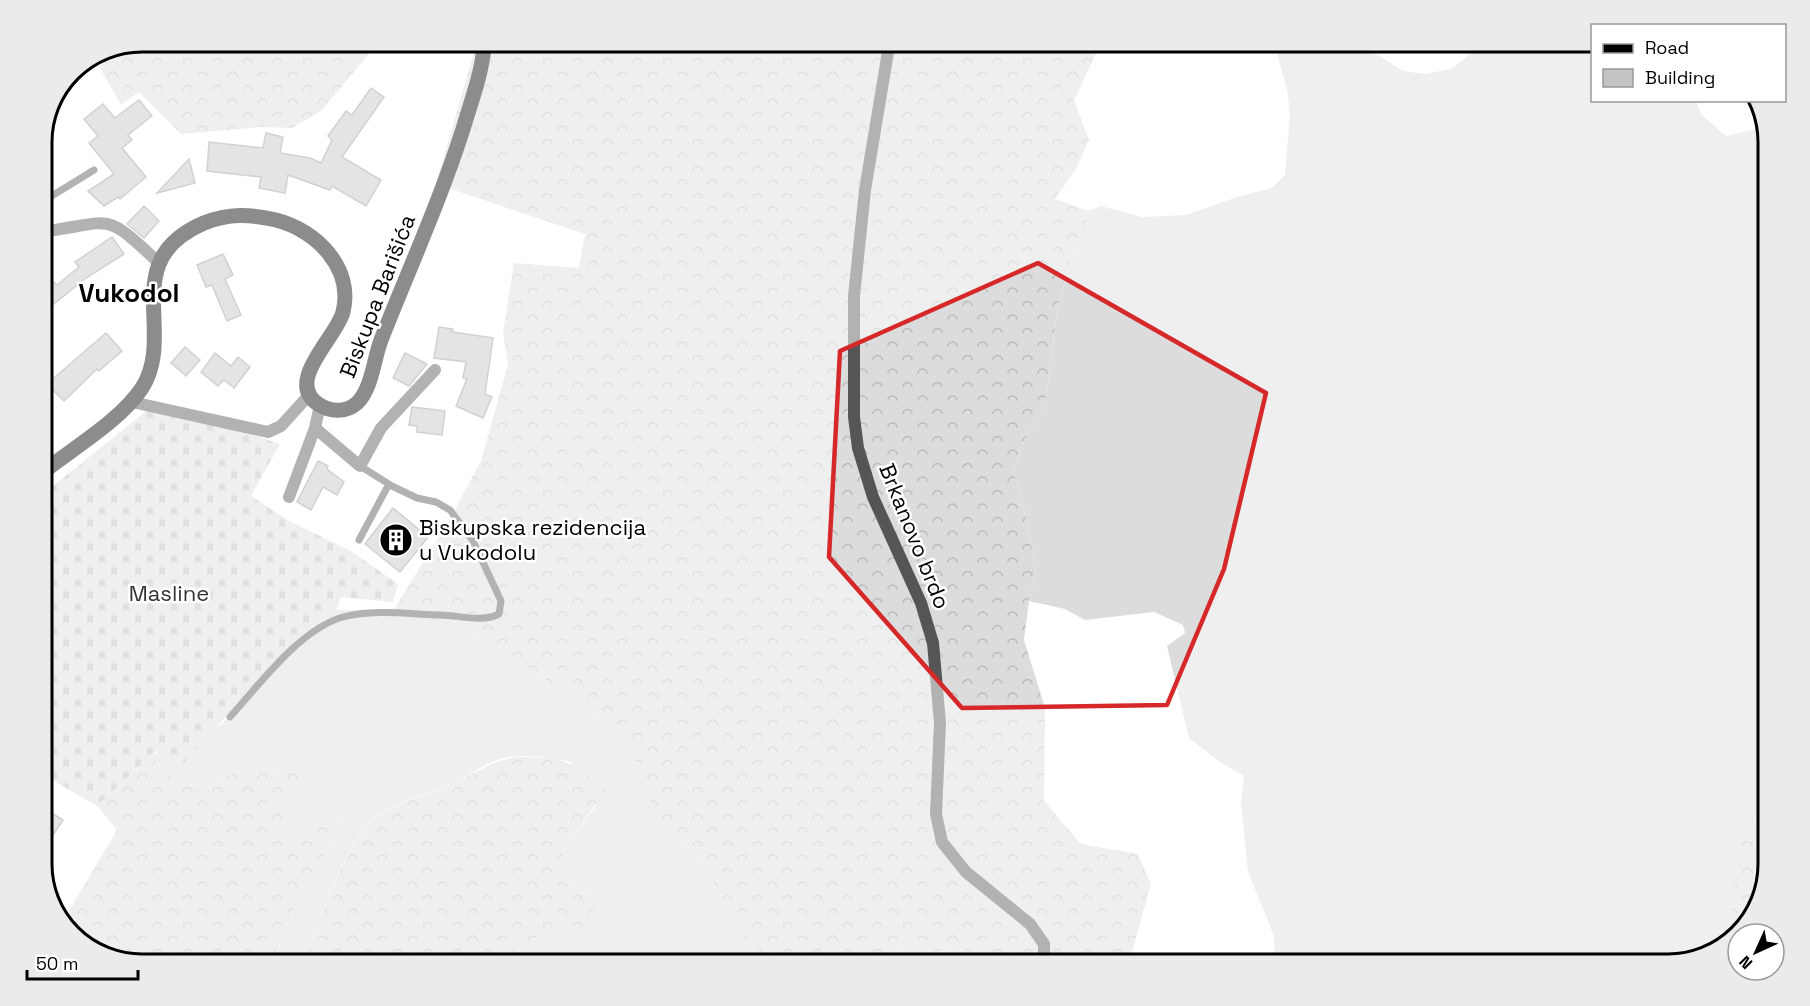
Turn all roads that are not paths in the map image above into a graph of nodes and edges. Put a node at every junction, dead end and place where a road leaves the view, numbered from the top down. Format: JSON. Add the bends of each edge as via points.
{"nodes":[{"id":1,"x":483,"y":52,"type":"edge"},
{"id":2,"x":888,"y":52,"type":"edge"},
{"id":3,"x":94,"y":170,"type":"dead end"},
{"id":4,"x":53,"y":195,"type":"edge"},
{"id":5,"x":53,"y":230,"type":"edge"},
{"id":6,"x":159,"y":263,"type":"junction"},
{"id":7,"x":435,"y":370,"type":"dead end"},
{"id":8,"x":315,"y":400,"type":"junction"},
{"id":9,"x":132,"y":402,"type":"junction"},
{"id":10,"x":315,"y":428,"type":"junction"},
{"id":11,"x":53,"y":464,"type":"edge"},
{"id":12,"x":360,"y":466,"type":"junction"},
{"id":13,"x":389,"y":484,"type":"junction"},
{"id":14,"x":289,"y":497,"type":"dead end"},
{"id":15,"x":359,"y":540,"type":"dead end"},
{"id":16,"x":230,"y":717,"type":"dead end"},
{"id":17,"x":1044,"y":953,"type":"edge"}],
"edges":[{"from":1,"to":8,"type":"main road","name":"Biskupa Barišića","via":[[479,78],[433,216],[384,332],[362,396],[351,408],[341,411]]},
{"from":2,"to":17,"type":"street","name":"Brkanovo brdo","via":[[865,190],[855,286],[854,417],[858,448],[876,506],[921,603],[933,643],[940,723],[936,814],[942,842],[966,872],[1030,924],[1044,944]]},
{"from":3,"to":4,"type":"lane"},
{"from":5,"to":6,"type":"street","via":[[109,223],[121,227]]},
{"from":6,"to":8,"type":"main road","name":"Biskupa Barišića","via":[[193,228],[228,215],[280,221],[315,238],[326,248],[339,271],[345,300],[340,322],[310,369],[307,386]]},
{"from":6,"to":9,"type":"main road","name":"Biskupa Barišića","via":[[153,286],[150,368]]},
{"from":7,"to":12,"type":"street","via":[[381,428]]},
{"from":8,"to":9,"type":"street","via":[[268,432]]},
{"from":8,"to":10,"type":"street"},
{"from":9,"to":11,"type":"main road","name":"Biskupa Barišića"},
{"from":10,"to":12,"type":"street"},
{"from":10,"to":14,"type":"street"},
{"from":12,"to":13,"type":"lane"},
{"from":13,"to":15,"type":"lane"},
{"from":13,"to":16,"type":"lane","via":[[417,498],[436,502],[462,524],[501,601],[499,614],[485,619],[365,613],[330,621],[293,650]]}]}
